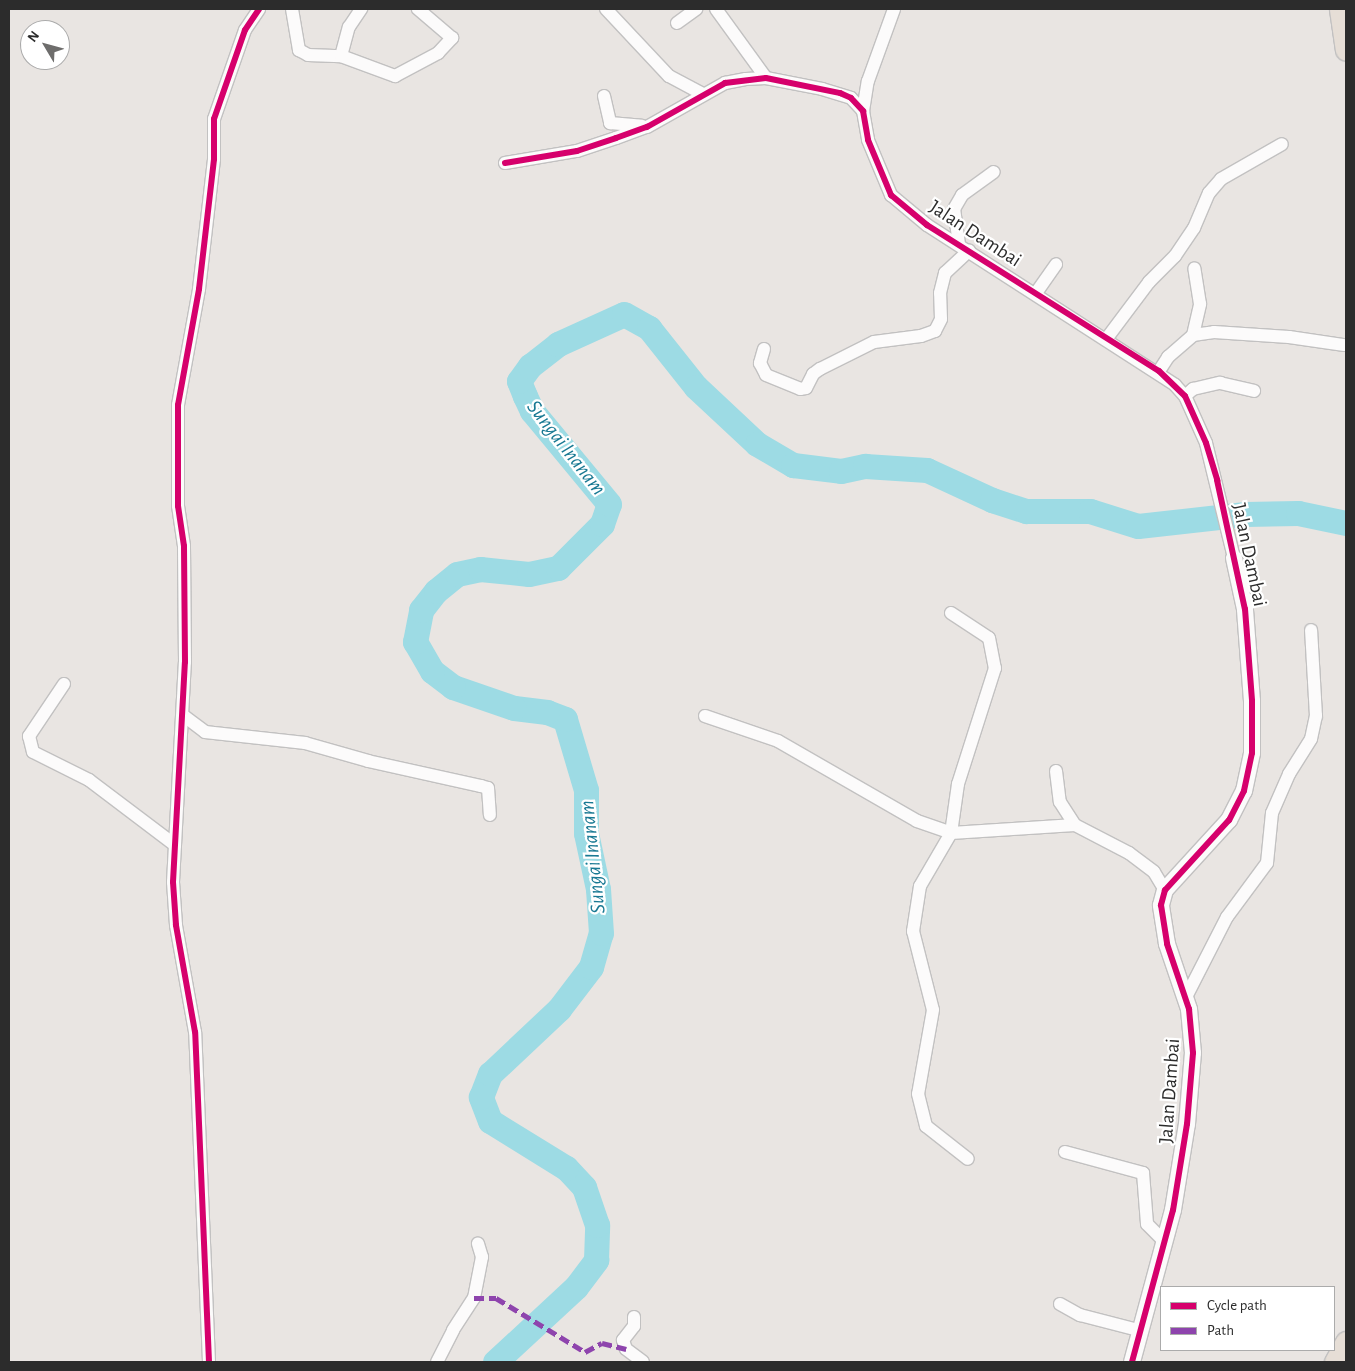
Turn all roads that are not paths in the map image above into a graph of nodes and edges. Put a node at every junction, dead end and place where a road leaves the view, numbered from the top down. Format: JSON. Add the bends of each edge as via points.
{"nodes":[{"id":1,"x":259,"y":9,"type":"edge"},
{"id":2,"x":292,"y":9,"type":"edge"},
{"id":3,"x":360,"y":9,"type":"edge"},
{"id":4,"x":418,"y":9,"type":"edge"},
{"id":5,"x":606,"y":9,"type":"edge"},
{"id":6,"x":696,"y":9,"type":"edge"},
{"id":7,"x":716,"y":9,"type":"edge"},
{"id":8,"x":894,"y":9,"type":"edge"},
{"id":9,"x":1340,"y":9,"type":"edge"},
{"id":10,"x":677,"y":23,"type":"dead end"},
{"id":11,"x":1346,"y":50,"type":"edge"},
{"id":12,"x":341,"y":56,"type":"junction"},
{"id":13,"x":766,"y":78,"type":"junction"},
{"id":14,"x":703,"y":94,"type":"junction"},
{"id":15,"x":604,"y":96,"type":"dead end"},
{"id":16,"x":863,"y":111,"type":"junction"},
{"id":17,"x":647,"y":127,"type":"junction"},
{"id":18,"x":1282,"y":144,"type":"dead end"},
{"id":19,"x":505,"y":163,"type":"dead end"},
{"id":20,"x":994,"y":172,"type":"dead end"},
{"id":21,"x":964,"y":248,"type":"junction"},
{"id":22,"x":1056,"y":264,"type":"dead end"},
{"id":23,"x":1194,"y":268,"type":"dead end"},
{"id":24,"x":1036,"y":293,"type":"junction"},
{"id":25,"x":1193,"y":335,"type":"junction"},
{"id":26,"x":1107,"y":338,"type":"junction"},
{"id":27,"x":1344,"y":346,"type":"dead end"},
{"id":28,"x":764,"y":349,"type":"dead end"},
{"id":29,"x":1159,"y":371,"type":"junction"},
{"id":30,"x":1254,"y":391,"type":"dead end"},
{"id":31,"x":1185,"y":396,"type":"junction"},
{"id":32,"x":1234,"y":558,"type":"joint"},
{"id":33,"x":951,"y":613,"type":"dead end"},
{"id":34,"x":1310,"y":630,"type":"dead end"},
{"id":35,"x":64,"y":684,"type":"dead end"},
{"id":36,"x":184,"y":716,"type":"junction"},
{"id":37,"x":705,"y":716,"type":"dead end"},
{"id":38,"x":1056,"y":771,"type":"dead end"},
{"id":39,"x":490,"y":815,"type":"dead end"},
{"id":40,"x":1075,"y":825,"type":"junction"},
{"id":41,"x":951,"y":833,"type":"junction"},
{"id":42,"x":175,"y":845,"type":"junction"},
{"id":43,"x":1165,"y":890,"type":"junction"},
{"id":44,"x":1186,"y":997,"type":"junction"},
{"id":45,"x":1064,"y":1152,"type":"dead end"},
{"id":46,"x":968,"y":1159,"type":"dead end"},
{"id":47,"x":1165,"y":1242,"type":"junction"},
{"id":48,"x":478,"y":1244,"type":"dead end"},
{"id":49,"x":1060,"y":1304,"type":"dead end"},
{"id":50,"x":634,"y":1317,"type":"dead end"},
{"id":51,"x":1142,"y":1331,"type":"junction"},
{"id":52,"x":1346,"y":1344,"type":"edge"},
{"id":53,"x":209,"y":1362,"type":"edge"},
{"id":54,"x":436,"y":1362,"type":"edge"},
{"id":55,"x":643,"y":1362,"type":"edge"},
{"id":56,"x":1132,"y":1362,"type":"edge"},
{"id":57,"x":1335,"y":1362,"type":"edge"},
{"id":58,"x":1346,"y":1362,"type":"edge"}],
"edges":[{"from":1,"to":36,"type":"street","via":[[245,30],[214,119],[214,159],[199,289],[178,405],[177,487],[184,546]]},
{"from":2,"to":12,"type":"street","via":[[299,50],[308,55]]},
{"from":3,"to":12,"type":"street","via":[[349,27]]},
{"from":4,"to":12,"type":"street","via":[[452,38],[438,53],[416,68],[395,76]]},
{"from":5,"to":14,"type":"street","via":[[669,76]]},
{"from":6,"to":10,"type":"street"},
{"from":7,"to":13,"type":"street"},
{"from":8,"to":16,"type":"street","name":"Jalan Dambai","via":[[868,80]]},
{"from":9,"to":11,"type":"highway"},
{"from":13,"to":14,"type":"street","via":[[725,83]]},
{"from":13,"to":16,"type":"street","via":[[840,93],[851,98]]},
{"from":14,"to":17,"type":"street"},
{"from":15,"to":17,"type":"street","via":[[610,123]]},
{"from":16,"to":21,"type":"street","name":"Jalan Dambai","via":[[868,140],[891,194],[927,225]]},
{"from":17,"to":19,"type":"street","via":[[577,151]]},
{"from":18,"to":26,"type":"street","via":[[1221,180],[1210,193],[1194,228],[1175,256],[1149,282]]},
{"from":20,"to":21,"type":"street","via":[[962,196],[954,209]]},
{"from":21,"to":24,"type":"street","name":"Jalan Dambai"},
{"from":21,"to":28,"type":"street","via":[[945,273],[940,293],[940,319],[935,331],[874,342],[820,369],[813,374],[806,388],[800,389],[766,375],[760,363]]},
{"from":22,"to":24,"type":"street"},
{"from":23,"to":25,"type":"street","via":[[1200,304]]},
{"from":24,"to":26,"type":"street","name":"Jalan Dambai"},
{"from":25,"to":27,"type":"street","via":[[1226,332]]},
{"from":25,"to":29,"type":"street","via":[[1168,357]]},
{"from":26,"to":29,"type":"street","name":"Jalan Dambai"},
{"from":29,"to":31,"type":"street","name":"Jalan Dambai"},
{"from":30,"to":31,"type":"street","via":[[1220,383],[1193,389]]},
{"from":31,"to":32,"type":"street","name":"Jalan Dambai","via":[[1206,443]]},
{"from":32,"to":43,"type":"street","name":"Jalan Dambai","via":[[1245,610],[1252,701],[1250,772],[1229,820]]},
{"from":33,"to":41,"type":"street","via":[[989,638],[995,668],[958,784]]},
{"from":34,"to":44,"type":"street","via":[[1316,716],[1311,739],[1289,774],[1272,813],[1267,863],[1227,918]]},
{"from":35,"to":42,"type":"street","via":[[29,736],[33,752],[89,780]]},
{"from":36,"to":39,"type":"street","via":[[205,732],[305,743],[488,788]]},
{"from":36,"to":42,"type":"street"},
{"from":37,"to":41,"type":"street","via":[[778,741],[917,821]]},
{"from":38,"to":40,"type":"street","via":[[1060,802]]},
{"from":40,"to":41,"type":"street"},
{"from":40,"to":43,"type":"street","via":[[1129,853],[1154,872]]},
{"from":41,"to":46,"type":"street","via":[[920,886],[913,931],[932,1010],[918,1094],[926,1126]]},
{"from":42,"to":53,"type":"street","via":[[176,924],[195,1032]]},
{"from":43,"to":44,"type":"street","name":"Jalan Dambai","via":[[1162,918]]},
{"from":44,"to":47,"type":"street","name":"Jalan Dambai","via":[[1192,1053],[1190,1091],[1180,1169]]},
{"from":45,"to":47,"type":"street","via":[[1143,1173],[1147,1224]]},
{"from":47,"to":51,"type":"street","name":"Jalan Dambai"},
{"from":48,"to":54,"type":"street","via":[[482,1257],[474,1298],[452,1330]]},
{"from":49,"to":51,"type":"street","via":[[1080,1315]]},
{"from":50,"to":55,"type":"street","via":[[634,1326],[623,1340],[626,1349]]},
{"from":51,"to":56,"type":"street","name":"Jalan Dambai"},
{"from":52,"to":57,"type":"highway"},
{"from":52,"to":58,"type":"highway"}]}
